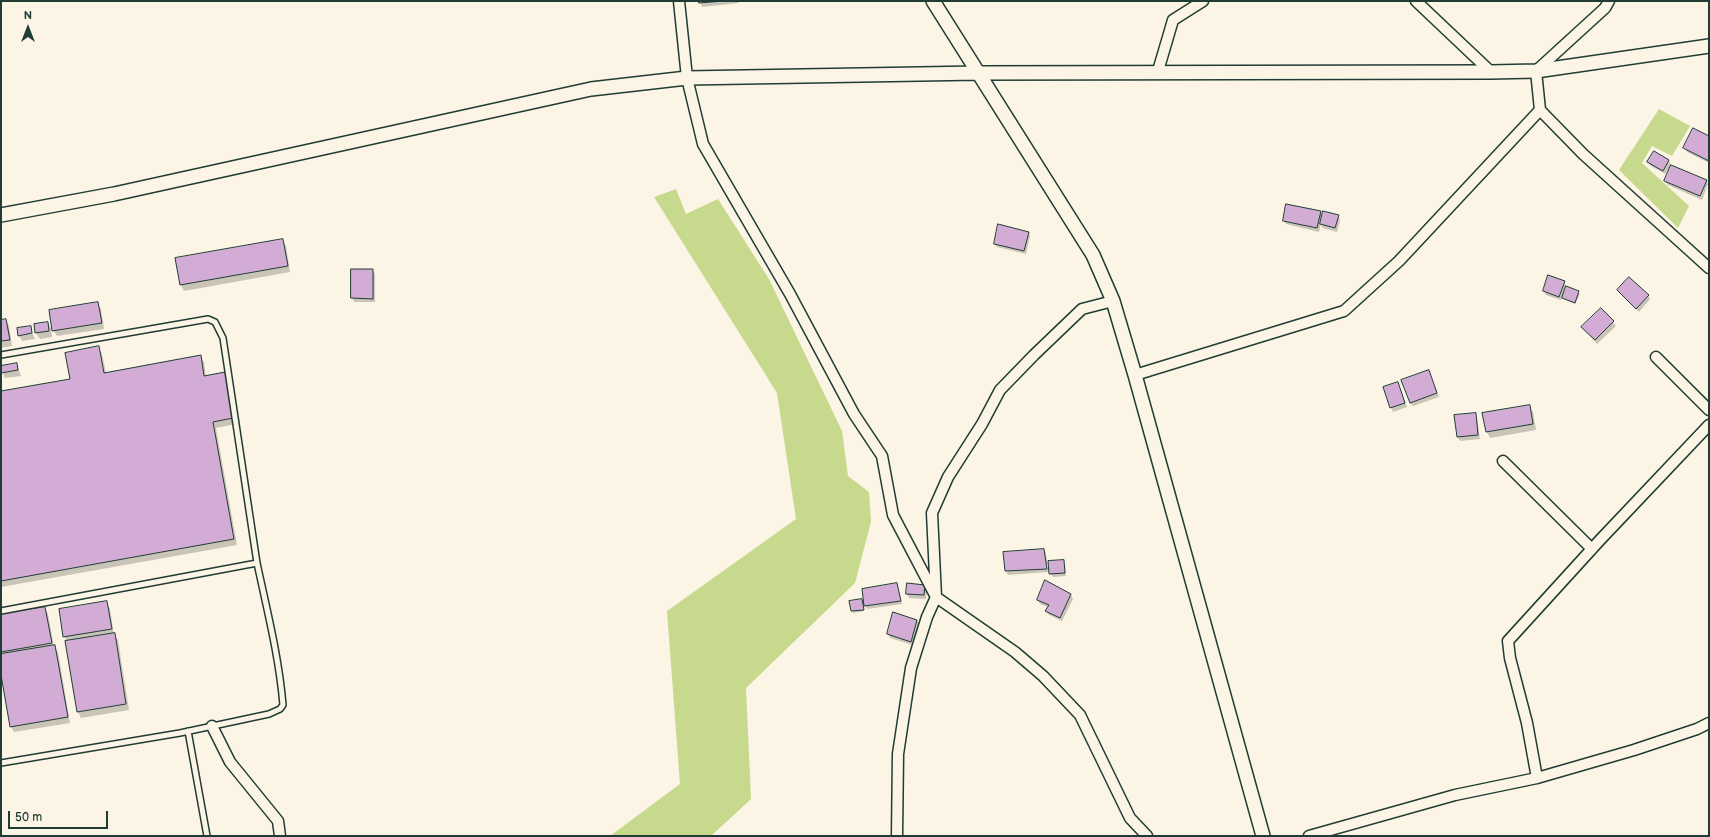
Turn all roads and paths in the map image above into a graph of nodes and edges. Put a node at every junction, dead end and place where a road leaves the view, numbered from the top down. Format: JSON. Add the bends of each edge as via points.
{"nodes":[{"id":1,"x":679,"y":1,"type":"edge"},
{"id":2,"x":933,"y":1,"type":"edge"},
{"id":3,"x":1203,"y":1,"type":"edge"},
{"id":4,"x":1416,"y":1,"type":"edge"},
{"id":5,"x":1609,"y":1,"type":"edge"},
{"id":6,"x":1709,"y":46,"type":"edge"},
{"id":7,"x":1536,"y":71,"type":"junction"},
{"id":8,"x":1158,"y":72,"type":"junction"},
{"id":9,"x":1491,"y":72,"type":"junction"},
{"id":10,"x":978,"y":73,"type":"junction"},
{"id":11,"x":687,"y":78,"type":"junction"},
{"id":12,"x":1540,"y":110,"type":"junction"},
{"id":13,"x":1,"y":215,"type":"edge"},
{"id":14,"x":1709,"y":268,"type":"edge"},
{"id":15,"x":1113,"y":301,"type":"junction"},
{"id":16,"x":1,"y":355,"type":"edge"},
{"id":17,"x":1656,"y":357,"type":"dead end"},
{"id":18,"x":1135,"y":375,"type":"junction"},
{"id":19,"x":1709,"y":410,"type":"edge"},
{"id":20,"x":1709,"y":425,"type":"edge"},
{"id":21,"x":1503,"y":461,"type":"dead end"},
{"id":22,"x":1592,"y":549,"type":"junction"},
{"id":23,"x":257,"y":563,"type":"junction"},
{"id":24,"x":936,"y":598,"type":"junction"},
{"id":25,"x":1,"y":611,"type":"edge"},
{"id":26,"x":1709,"y":724,"type":"edge"},
{"id":27,"x":212,"y":726,"type":"junction"},
{"id":28,"x":188,"y":730,"type":"junction"},
{"id":29,"x":1,"y":763,"type":"edge"},
{"id":30,"x":1536,"y":778,"type":"junction"},
{"id":31,"x":207,"y":836,"type":"edge"},
{"id":32,"x":280,"y":836,"type":"edge"},
{"id":33,"x":896,"y":836,"type":"edge"},
{"id":34,"x":1147,"y":836,"type":"edge"},
{"id":35,"x":1263,"y":836,"type":"edge"},
{"id":36,"x":1309,"y":836,"type":"edge"}],
"edges":[{"from":1,"to":11,"type":"street"},
{"from":2,"to":10,"type":"street"},
{"from":3,"to":8,"type":"street","via":[[1173,20]]},
{"from":4,"to":9,"type":"street"},
{"from":5,"to":7,"type":"street","via":[[1605,8]]},
{"from":6,"to":7,"type":"street"},
{"from":7,"to":9,"type":"street"},
{"from":7,"to":12,"type":"street"},
{"from":8,"to":9,"type":"street"},
{"from":8,"to":10,"type":"street"},
{"from":10,"to":11,"type":"street"},
{"from":10,"to":15,"type":"street","via":[[1093,255]]},
{"from":11,"to":13,"type":"street","via":[[591,88],[114,194]]},
{"from":11,"to":24,"type":"street","via":[[703,144],[790,294],[854,414],[882,456],[893,515]]},
{"from":12,"to":14,"type":"street","via":[[1583,154]]},
{"from":12,"to":18,"type":"street","via":[[1399,261],[1344,310]]},
{"from":15,"to":18,"type":"street"},
{"from":15,"to":24,"type":"street","via":[[1082,309],[1000,390],[948,478],[932,513]]},
{"from":16,"to":23,"type":"lane","via":[[208,319],[215,322],[223,338]]},
{"from":17,"to":19,"type":"street"},
{"from":18,"to":35,"type":"street"},
{"from":20,"to":22,"type":"street"},
{"from":21,"to":22,"type":"street"},
{"from":22,"to":30,"type":"street","via":[[1508,641],[1527,723]]},
{"from":23,"to":25,"type":"lane"},
{"from":23,"to":27,"type":"lane","via":[[271,626],[283,705],[269,714]]},
{"from":24,"to":33,"type":"street","via":[[927,617],[911,668],[898,754]]},
{"from":24,"to":34,"type":"street","via":[[1016,652],[1080,715],[1130,818]]},
{"from":26,"to":30,"type":"street","via":[[1634,750]]},
{"from":27,"to":28,"type":"lane"},
{"from":27,"to":32,"type":"street","via":[[230,762],[278,821]]},
{"from":28,"to":29,"type":"lane"},
{"from":28,"to":31,"type":"lane"},
{"from":30,"to":36,"type":"street","via":[[1455,795]]}]}
